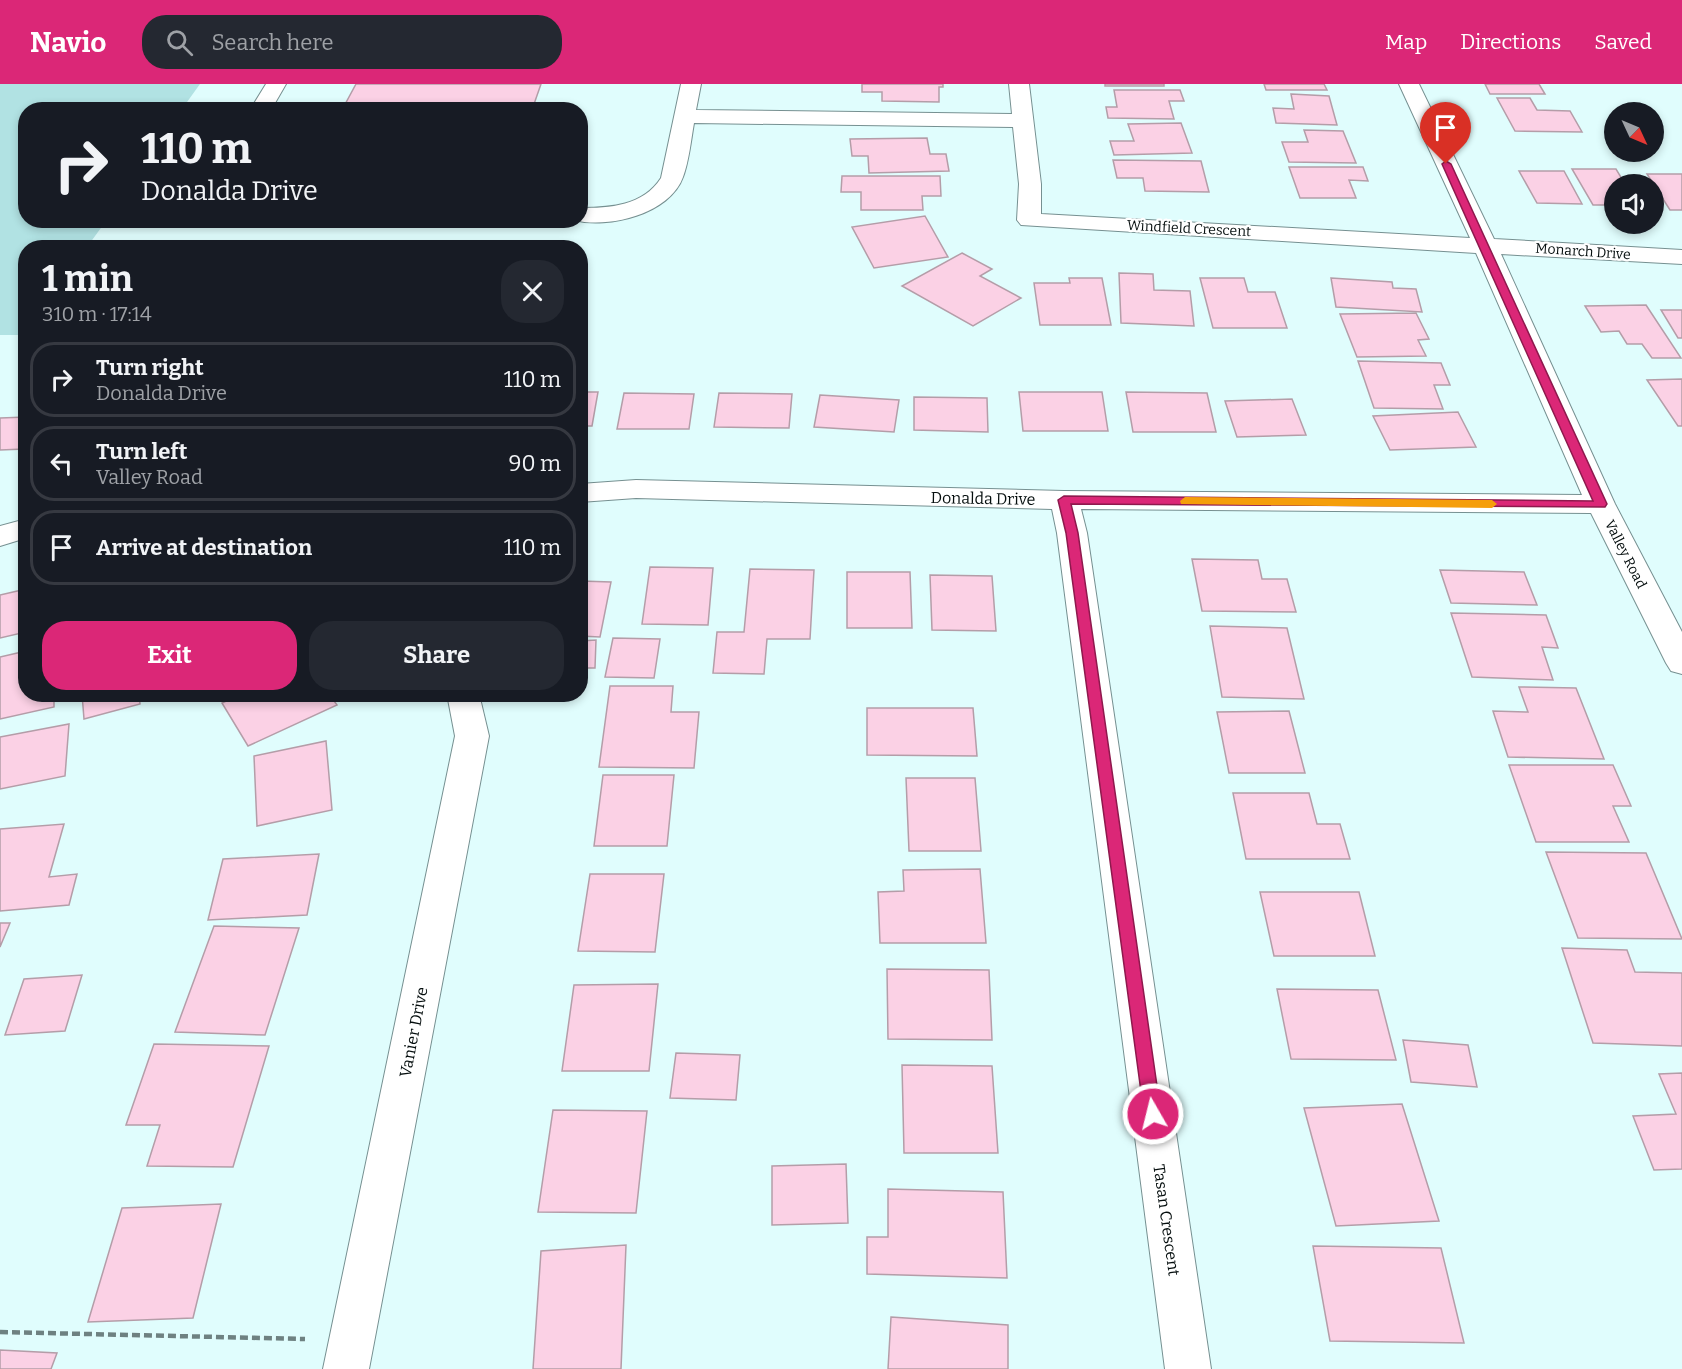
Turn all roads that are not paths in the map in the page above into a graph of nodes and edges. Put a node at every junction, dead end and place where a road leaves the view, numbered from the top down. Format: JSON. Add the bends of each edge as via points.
{"nodes":[{"id":1,"x":276,"y":84,"type":"edge"},
{"id":2,"x":691,"y":84,"type":"edge"},
{"id":3,"x":1019,"y":84,"type":"edge"},
{"id":4,"x":1409,"y":84,"type":"edge"},
{"id":5,"x":265,"y":102,"type":"edge"},
{"id":6,"x":685,"y":116,"type":"junction"},
{"id":7,"x":1024,"y":121,"type":"junction"},
{"id":8,"x":588,"y":214,"type":"edge"},
{"id":9,"x":1485,"y":245,"type":"junction"},
{"id":10,"x":1682,"y":257,"type":"edge"},
{"id":11,"x":588,"y":492,"type":"edge"},
{"id":12,"x":1064,"y":500,"type":"junction"},
{"id":13,"x":1601,"y":504,"type":"junction"},
{"id":14,"x":18,"y":530,"type":"edge"},
{"id":15,"x":0,"y":536,"type":"edge"},
{"id":16,"x":1682,"y":663,"type":"edge"},
{"id":17,"x":465,"y":702,"type":"edge"},
{"id":18,"x":349,"y":1355,"type":"edge"},
{"id":19,"x":1188,"y":1369,"type":"edge"}],
"edges":[{"from":1,"to":5,"type":"street"},
{"from":2,"to":6,"type":"street"},
{"from":3,"to":7,"type":"street","name":"Windfield Crescent"},
{"from":4,"to":9,"type":"street","name":"Valley Road"},
{"from":6,"to":7,"type":"street"},
{"from":6,"to":8,"type":"street","via":[[668,188],[630,210]]},
{"from":7,"to":9,"type":"street","name":"Windfield Crescent","via":[[1029,220]]},
{"from":9,"to":10,"type":"street","name":"Monarch Drive"},
{"from":9,"to":13,"type":"street","name":"Valley Road"},
{"from":11,"to":12,"type":"street","name":"Donalda Drive","via":[[636,489]]},
{"from":12,"to":13,"type":"street","name":"Donalda Drive"},
{"from":12,"to":19,"type":"street","name":"Tasan Crescent","via":[[1072,533]]},
{"from":13,"to":16,"type":"street","name":"Valley Road"},
{"from":14,"to":15,"type":"street"},
{"from":17,"to":18,"type":"street","name":"Vanier Drive","via":[[472,736]]}]}
